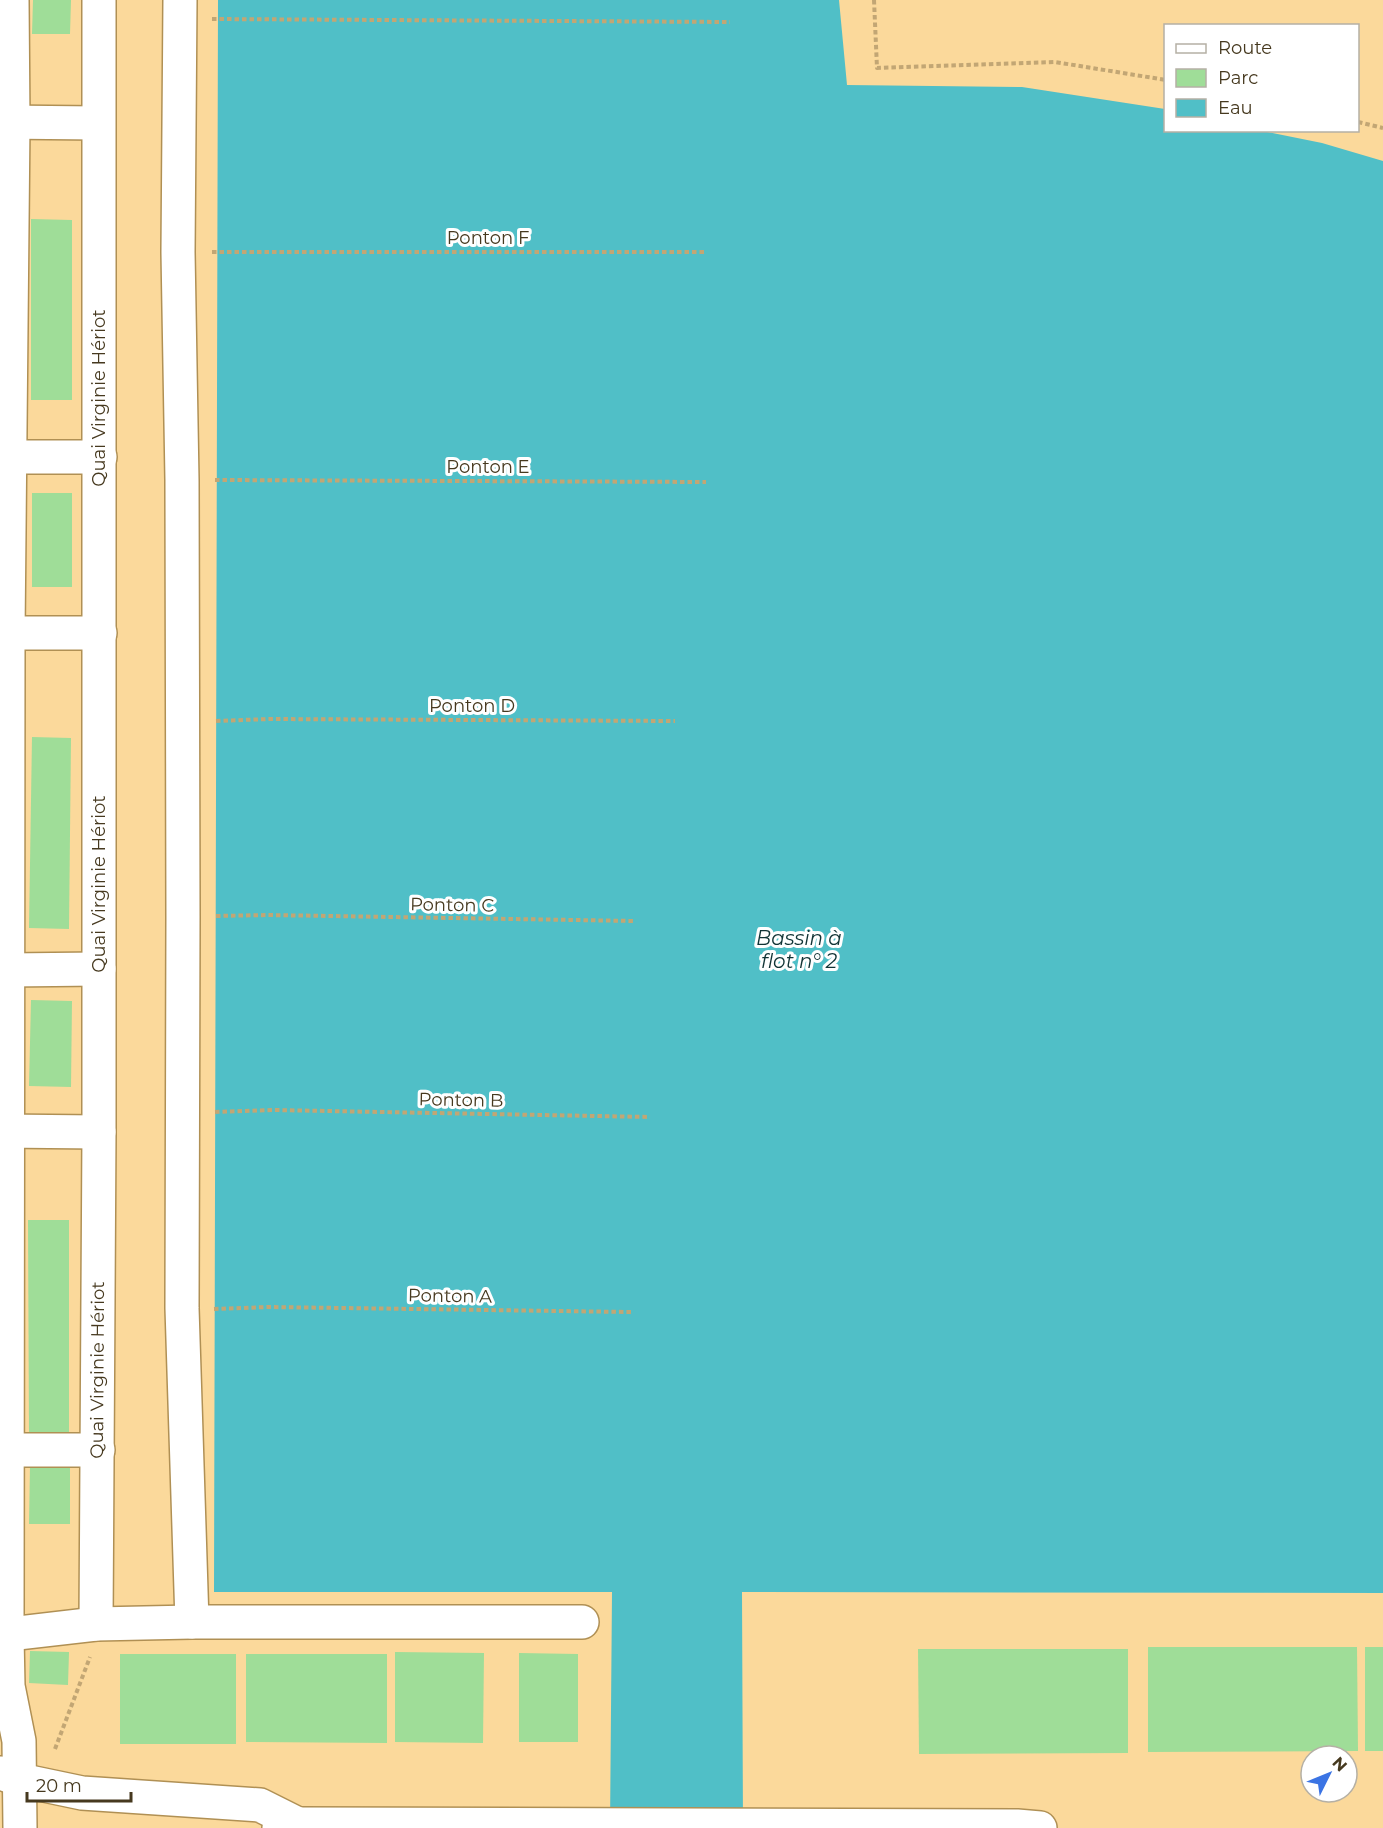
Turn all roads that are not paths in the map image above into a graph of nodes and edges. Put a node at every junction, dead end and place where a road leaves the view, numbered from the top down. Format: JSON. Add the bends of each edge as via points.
{"nodes":[{"id":1,"x":12,"y":0,"type":"edge"},
{"id":2,"x":99,"y":0,"type":"edge"},
{"id":3,"x":180,"y":0,"type":"edge"},
{"id":4,"x":7,"y":122,"type":"edge"},
{"id":5,"x":98,"y":123,"type":"junction"},
{"id":6,"x":10,"y":457,"type":"junction"},
{"id":7,"x":100,"y":457,"type":"junction"},
{"id":8,"x":4,"y":633,"type":"edge"},
{"id":9,"x":100,"y":633,"type":"junction"},
{"id":10,"x":99,"y":969,"type":"junction"},
{"id":11,"x":8,"y":970,"type":"junction"},
{"id":12,"x":4,"y":1131,"type":"edge"},
{"id":13,"x":99,"y":1132,"type":"junction"},
{"id":14,"x":8,"y":1450,"type":"junction"},
{"id":15,"x":98,"y":1450,"type":"junction"},
{"id":16,"x":192,"y":1622,"type":"junction"},
{"id":17,"x":582,"y":1622,"type":"dead end"},
{"id":18,"x":96,"y":1624,"type":"junction"},
{"id":19,"x":4,"y":1636,"type":"edge"},
{"id":20,"x":10,"y":1776,"type":"edge"},
{"id":21,"x":0,"y":1820,"type":"edge"},
{"id":22,"x":288,"y":1826,"type":"edge"},
{"id":23,"x":743,"y":1827,"type":"edge"},
{"id":24,"x":934,"y":1827,"type":"edge"},
{"id":25,"x":21,"y":1828,"type":"edge"},
{"id":26,"x":1040,"y":1828,"type":"edge"}],
"edges":[{"from":1,"to":4,"type":"street"},
{"from":2,"to":5,"type":"street","name":"Quai Virginie Hériot"},
{"from":3,"to":16,"type":"street","via":[[182,1308]]},
{"from":4,"to":5,"type":"street"},
{"from":4,"to":6,"type":"street"},
{"from":5,"to":7,"type":"street","name":"Quai Virginie Hériot"},
{"from":6,"to":7,"type":"street"},
{"from":6,"to":8,"type":"street"},
{"from":7,"to":9,"type":"street","name":"Quai Virginie Hériot"},
{"from":8,"to":9,"type":"street"},
{"from":8,"to":11,"type":"street"},
{"from":9,"to":10,"type":"street","name":"Quai Virginie Hériot"},
{"from":10,"to":11,"type":"street"},
{"from":10,"to":13,"type":"street","name":"Quai Virginie Hériot"},
{"from":11,"to":12,"type":"street"},
{"from":12,"to":13,"type":"street"},
{"from":12,"to":14,"type":"street"},
{"from":13,"to":15,"type":"street","name":"Quai Virginie Hériot"},
{"from":14,"to":15,"type":"street"},
{"from":14,"to":19,"type":"street"},
{"from":15,"to":18,"type":"street","name":"Quai Virginie Hériot"},
{"from":16,"to":17,"type":"street"},
{"from":16,"to":18,"type":"street"},
{"from":18,"to":19,"type":"street"},
{"from":19,"to":20,"type":"street","via":[[8,1686],[19,1740]]},
{"from":20,"to":22,"type":"street","via":[[82,1793],[260,1805]]},
{"from":20,"to":25,"type":"street"},
{"from":21,"to":25,"type":"street"},
{"from":22,"to":23,"type":"street"},
{"from":23,"to":24,"type":"street"},
{"from":24,"to":26,"type":"street"}]}
